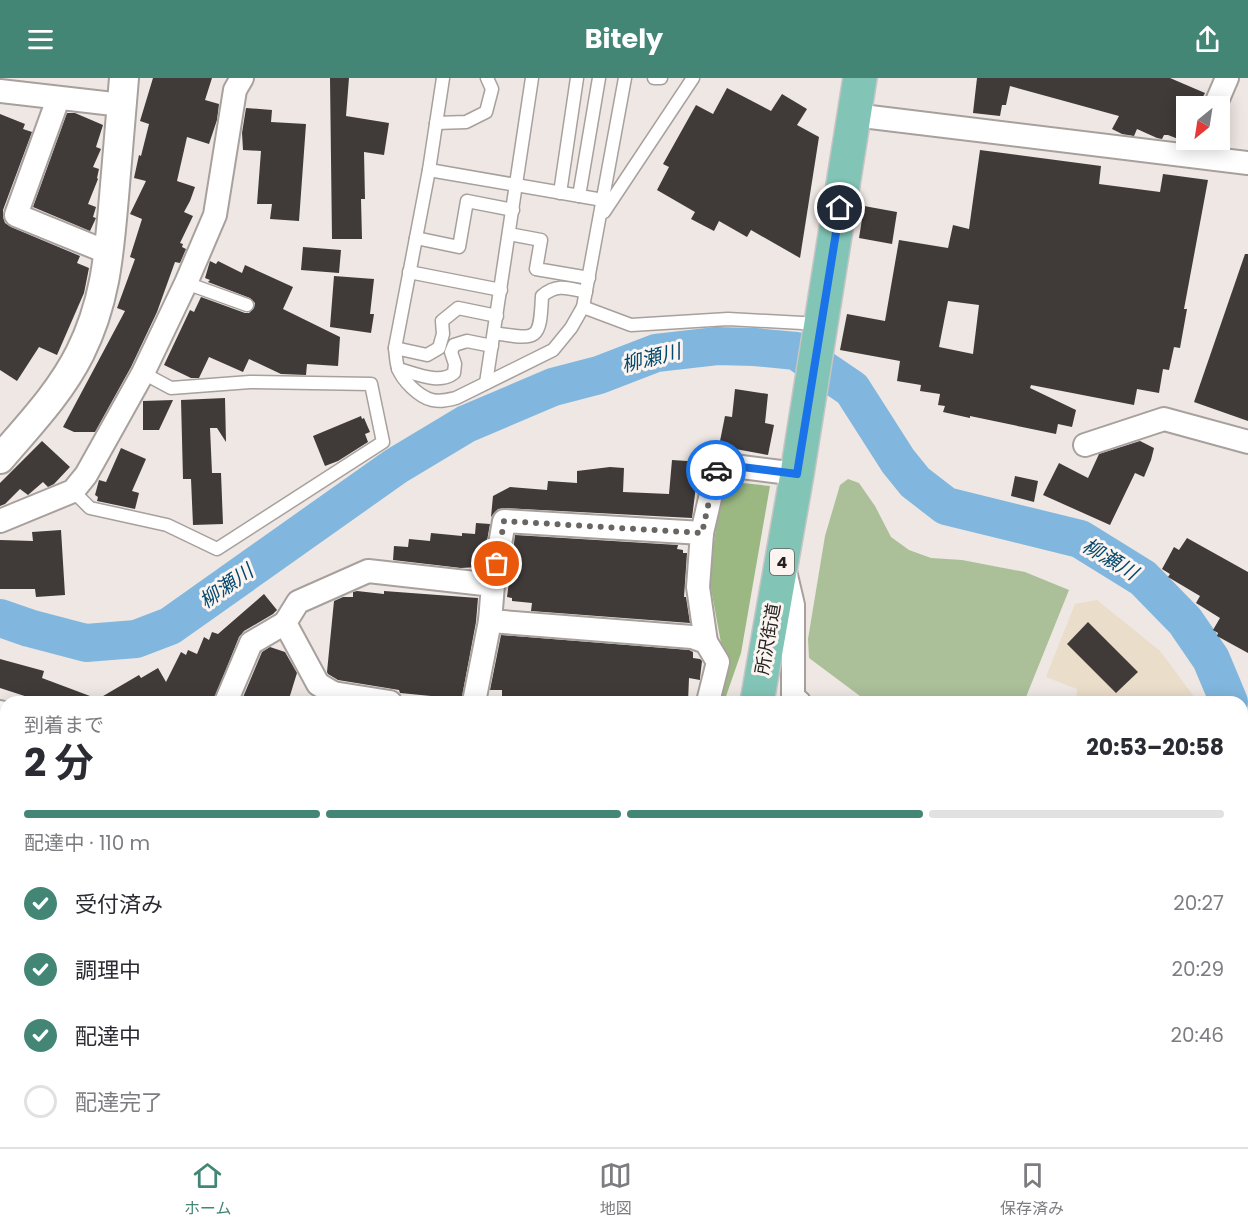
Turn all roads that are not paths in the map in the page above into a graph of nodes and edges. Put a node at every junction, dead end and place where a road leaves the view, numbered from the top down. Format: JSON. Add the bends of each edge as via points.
{"nodes":[{"id":1,"x":242,"y":78,"type":"edge"},
{"id":2,"x":443,"y":78,"type":"edge"},
{"id":3,"x":487,"y":78,"type":"edge"},
{"id":4,"x":532,"y":78,"type":"edge"},
{"id":5,"x":577,"y":78,"type":"edge"},
{"id":6,"x":599,"y":78,"type":"edge"},
{"id":7,"x":625,"y":78,"type":"edge"},
{"id":8,"x":654,"y":78,"type":"edge"},
{"id":9,"x":661,"y":78,"type":"edge"},
{"id":10,"x":693,"y":78,"type":"edge"},
{"id":11,"x":860,"y":78,"type":"edge"},
{"id":12,"x":1227,"y":78,"type":"edge"},
{"id":13,"x":0,"y":92,"type":"edge"},
{"id":14,"x":123,"y":92,"type":"edge"},
{"id":15,"x":1219,"y":96,"type":"edge"},
{"id":16,"x":58,"y":99,"type":"junction"},
{"id":17,"x":854,"y":115,"type":"junction"},
{"id":18,"x":436,"y":123,"type":"junction"},
{"id":19,"x":1176,"y":146,"type":"edge"},
{"id":20,"x":1205,"y":150,"type":"edge"},
{"id":21,"x":1248,"y":163,"type":"edge"},
{"id":22,"x":429,"y":170,"type":"junction"},
{"id":23,"x":516,"y":185,"type":"junction"},
{"id":24,"x":560,"y":193,"type":"junction"},
{"id":25,"x":579,"y":196,"type":"junction"},
{"id":26,"x":603,"y":200,"type":"junction"},
{"id":27,"x":513,"y":210,"type":"junction"},
{"id":28,"x":600,"y":218,"type":"junction"},
{"id":29,"x":509,"y":234,"type":"junction"},
{"id":30,"x":416,"y":238,"type":"junction"},
{"id":31,"x":109,"y":253,"type":"junction"},
{"id":32,"x":409,"y":272,"type":"junction"},
{"id":33,"x":589,"y":278,"type":"junction"},
{"id":34,"x":186,"y":283,"type":"junction"},
{"id":35,"x":501,"y":290,"type":"junction"},
{"id":36,"x":586,"y":292,"type":"junction"},
{"id":37,"x":247,"y":305,"type":"dead end"},
{"id":38,"x":583,"y":307,"type":"junction"},
{"id":39,"x":497,"y":316,"type":"junction"},
{"id":40,"x":821,"y":332,"type":"junction"},
{"id":41,"x":493,"y":339,"type":"junction"},
{"id":42,"x":395,"y":348,"type":"junction"},
{"id":43,"x":399,"y":369,"type":"junction"},
{"id":44,"x":143,"y":373,"type":"junction"},
{"id":45,"x":486,"y":383,"type":"junction"},
{"id":46,"x":1248,"y":442,"type":"edge"},
{"id":47,"x":1085,"y":445,"type":"dead end"},
{"id":48,"x":0,"y":459,"type":"edge"},
{"id":49,"x":797,"y":474,"type":"junction"},
{"id":50,"x":73,"y":491,"type":"junction"},
{"id":51,"x":0,"y":521,"type":"edge"},
{"id":52,"x":702,"y":533,"type":"junction"},
{"id":53,"x":782,"y":561,"type":"junction"},
{"id":54,"x":493,"y":585,"type":"junction"},
{"id":55,"x":490,"y":621,"type":"junction"},
{"id":56,"x":285,"y":622,"type":"junction"},
{"id":57,"x":706,"y":642,"type":"junction"},
{"id":58,"x":229,"y":696,"type":"edge"},
{"id":59,"x":331,"y":696,"type":"edge"},
{"id":60,"x":475,"y":696,"type":"edge"},
{"id":61,"x":710,"y":696,"type":"edge"},
{"id":62,"x":758,"y":696,"type":"edge"},
{"id":63,"x":793,"y":696,"type":"edge"}],
"edges":[{"from":1,"to":34,"type":"street","via":[[235,90],[215,215]]},
{"from":2,"to":18,"type":"lane"},
{"from":3,"to":18,"type":"lane","via":[[492,89],[486,112],[466,122]]},
{"from":4,"to":23,"type":"lane"},
{"from":5,"to":24,"type":"lane"},
{"from":6,"to":25,"type":"lane"},
{"from":7,"to":26,"type":"lane"},
{"from":8,"to":9,"type":"lane"},
{"from":10,"to":28,"type":"lane"},
{"from":11,"to":17,"type":"main road","name":"所沢街道","number":"4"},
{"from":12,"to":15,"type":"street"},
{"from":13,"to":16,"type":"street"},
{"from":14,"to":16,"type":"street"},
{"from":14,"to":31,"type":"street"},
{"from":16,"to":31,"type":"street","via":[[16,215]]},
{"from":17,"to":19,"type":"street"},
{"from":17,"to":40,"type":"main road","name":"所沢街道","number":"4"},
{"from":18,"to":22,"type":"lane"},
{"from":20,"to":21,"type":"street"},
{"from":22,"to":23,"type":"lane"},
{"from":22,"to":30,"type":"lane"},
{"from":23,"to":24,"type":"lane"},
{"from":23,"to":27,"type":"lane"},
{"from":24,"to":25,"type":"lane"},
{"from":25,"to":26,"type":"lane"},
{"from":26,"to":28,"type":"lane"},
{"from":27,"to":29,"type":"lane"},
{"from":27,"to":30,"type":"lane","via":[[467,201],[459,247]]},
{"from":28,"to":33,"type":"lane"},
{"from":29,"to":33,"type":"lane","via":[[541,240],[536,268]]},
{"from":29,"to":35,"type":"lane"},
{"from":30,"to":32,"type":"lane"},
{"from":31,"to":48,"type":"street","via":[[104,288],[80,353],[62,384]]},
{"from":32,"to":35,"type":"lane"},
{"from":32,"to":42,"type":"lane"},
{"from":33,"to":36,"type":"lane"},
{"from":34,"to":37,"type":"lane"},
{"from":34,"to":44,"type":"street"},
{"from":35,"to":39,"type":"lane"},
{"from":36,"to":38,"type":"lane"},
{"from":36,"to":41,"type":"lane","via":[[551,288],[542,296],[541,326],[532,336]]},
{"from":38,"to":40,"type":"lane","via":[[631,325],[728,319]]},
{"from":38,"to":45,"type":"lane","via":[[553,350]]},
{"from":39,"to":41,"type":"lane"},
{"from":39,"to":42,"type":"lane","via":[[458,308],[441,321],[439,348],[426,355]]},
{"from":40,"to":49,"type":"main road","name":"所沢街道","number":"4"},
{"from":41,"to":43,"type":"lane","via":[[454,345],[454,373],[449,377],[437,379]]},
{"from":41,"to":45,"type":"lane"},
{"from":42,"to":43,"type":"lane"},
{"from":43,"to":45,"type":"lane","via":[[418,393],[431,400],[456,398]]},
{"from":44,"to":50,"type":"street","via":[[86,475]]},
{"from":44,"to":50,"type":"lane","via":[[171,388],[250,382],[370,384],[383,442],[217,549],[167,525],[90,508]]},
{"from":46,"to":47,"type":"street","via":[[1164,419]]},
{"from":49,"to":52,"type":"street","via":[[718,464]]},
{"from":49,"to":53,"type":"main road","name":"所沢街道","number":"4"},
{"from":50,"to":51,"type":"street"},
{"from":52,"to":54,"type":"street","via":[[504,521]]},
{"from":52,"to":57,"type":"street","via":[[698,587]]},
{"from":53,"to":62,"type":"main road","name":"所沢街道","number":"4"},
{"from":53,"to":63,"type":"street","via":[[793,604]]},
{"from":54,"to":55,"type":"street"},
{"from":54,"to":56,"type":"street","via":[[368,571],[298,602]]},
{"from":55,"to":57,"type":"street","via":[[692,637]]},
{"from":55,"to":60,"type":"street"},
{"from":56,"to":58,"type":"street","via":[[251,643]]},
{"from":56,"to":59,"type":"street","via":[[318,684]]},
{"from":57,"to":61,"type":"street","via":[[718,662]]}]}
